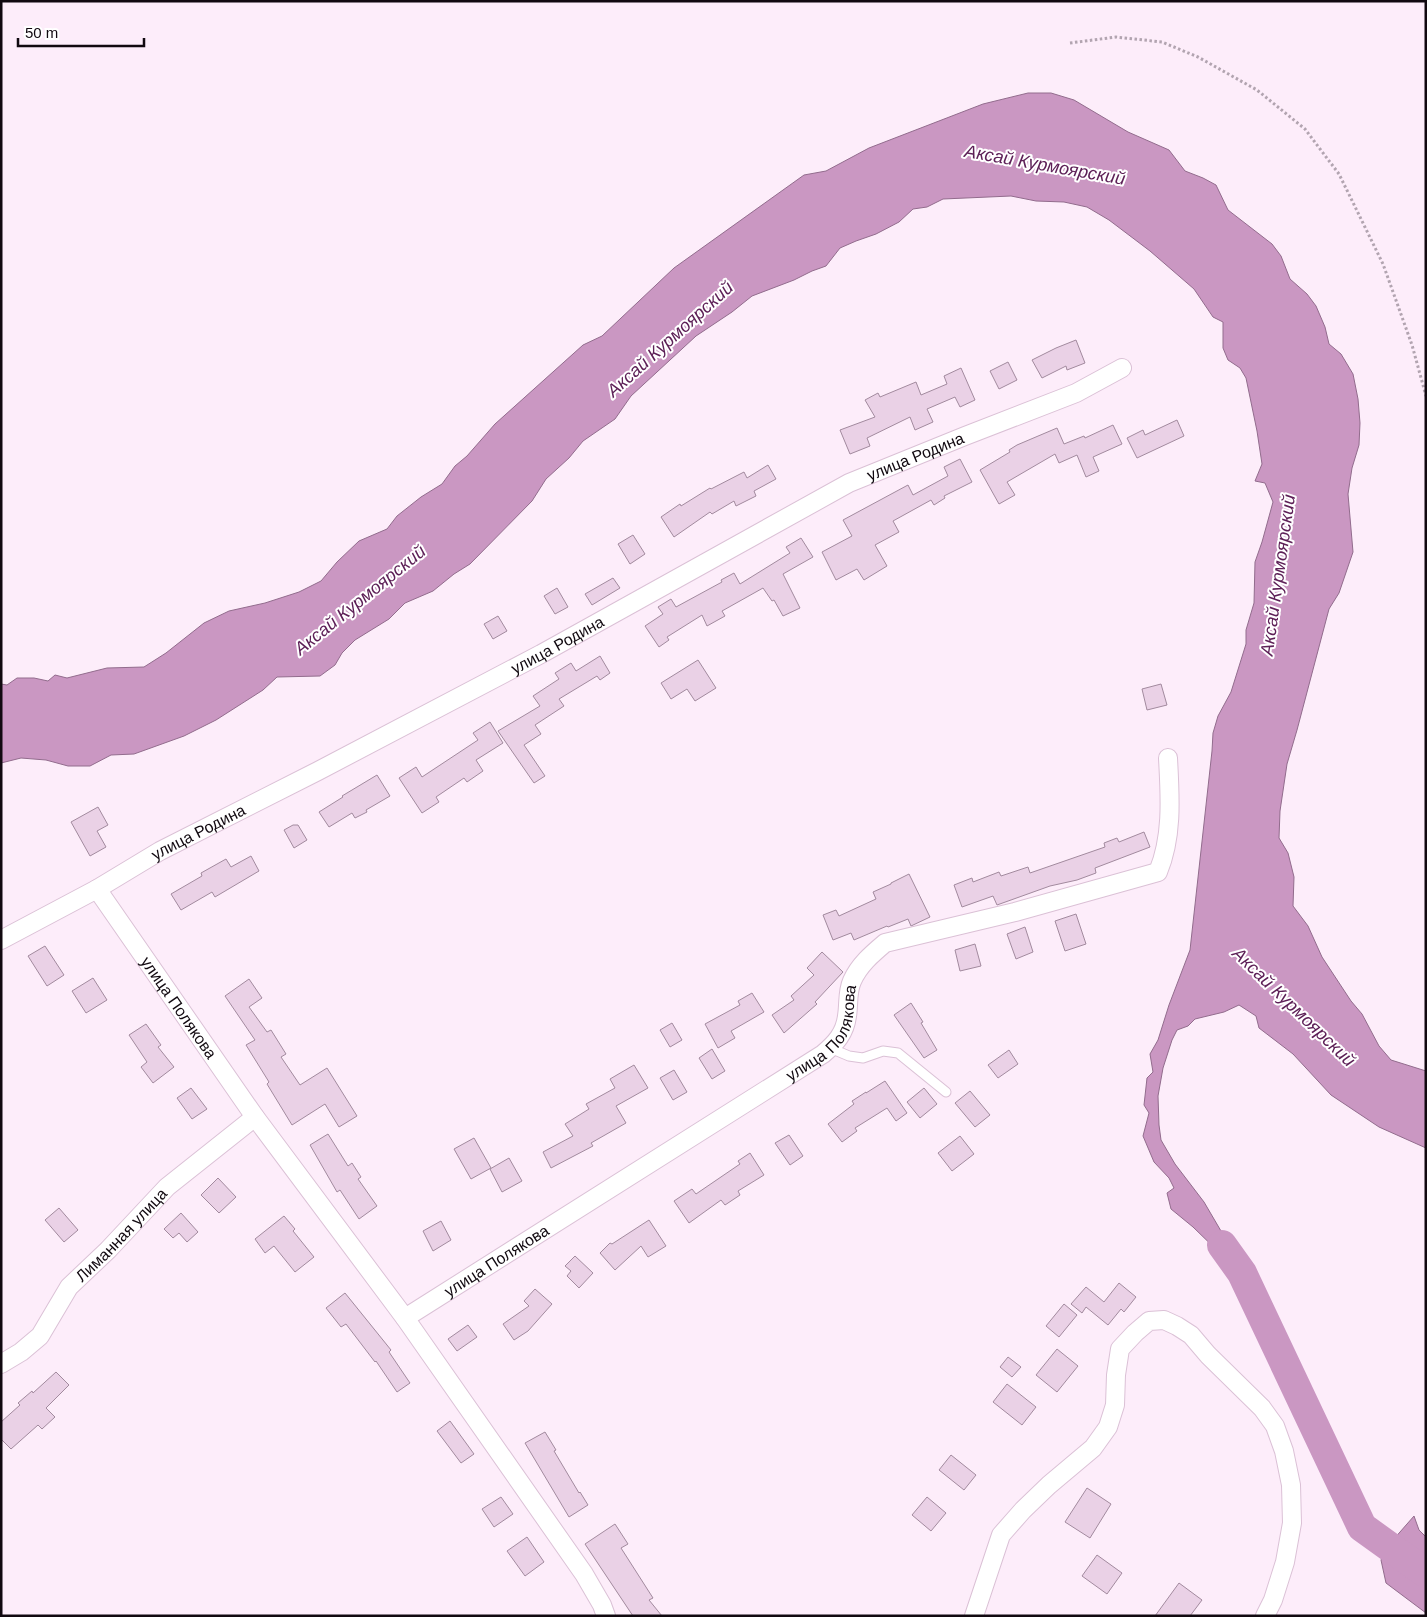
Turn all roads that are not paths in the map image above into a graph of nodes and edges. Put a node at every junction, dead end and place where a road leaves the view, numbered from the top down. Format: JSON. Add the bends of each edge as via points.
{"nodes":[{"id":1,"x":1122,"y":368,"type":"dead end"},
{"id":2,"x":1168,"y":758,"type":"dead end"},
{"id":3,"x":97,"y":889,"type":"junction"},
{"id":4,"x":1,"y":940,"type":"edge"},
{"id":5,"x":830,"y":1048,"type":"junction"},
{"id":6,"x":946,"y":1092,"type":"dead end"},
{"id":7,"x":255,"y":1117,"type":"junction"},
{"id":8,"x":405,"y":1318,"type":"junction"},
{"id":9,"x":1,"y":1364,"type":"edge"},
{"id":10,"x":976,"y":1613,"type":"edge"},
{"id":11,"x":606,"y":1616,"type":"edge"},
{"id":12,"x":1265,"y":1616,"type":"edge"}],
"edges":[{"from":1,"to":3,"type":"street","name":"улица Родина","via":[[1076,393],[849,482],[541,654],[160,851]]},
{"from":2,"to":5,"type":"street","name":"улица Полякова","via":[[1168,824],[1164,856],[1158,872],[1015,912],[885,943],[859,967],[851,982],[844,1029]]},
{"from":3,"to":4,"type":"street","name":"улица Родина"},
{"from":3,"to":7,"type":"street","name":"улица Полякова"},
{"from":5,"to":6,"type":"lane","via":[[863,1058],[883,1051],[898,1053]]},
{"from":5,"to":8,"type":"street","name":"улица Полякова"},
{"from":7,"to":8,"type":"street","name":"улица Полякова"},
{"from":7,"to":9,"type":"street","name":"Лиманная улица","via":[[167,1187],[69,1287],[40,1336]]},
{"from":8,"to":11,"type":"street","name":"улица Полякова","via":[[584,1574]]},
{"from":10,"to":12,"type":"street","via":[[1001,1535],[1049,1485],[1093,1448],[1108,1427],[1115,1405],[1120,1349],[1149,1321],[1164,1320],[1191,1335],[1262,1408],[1275,1426],[1284,1451],[1291,1485],[1292,1523],[1285,1562]]}]}
